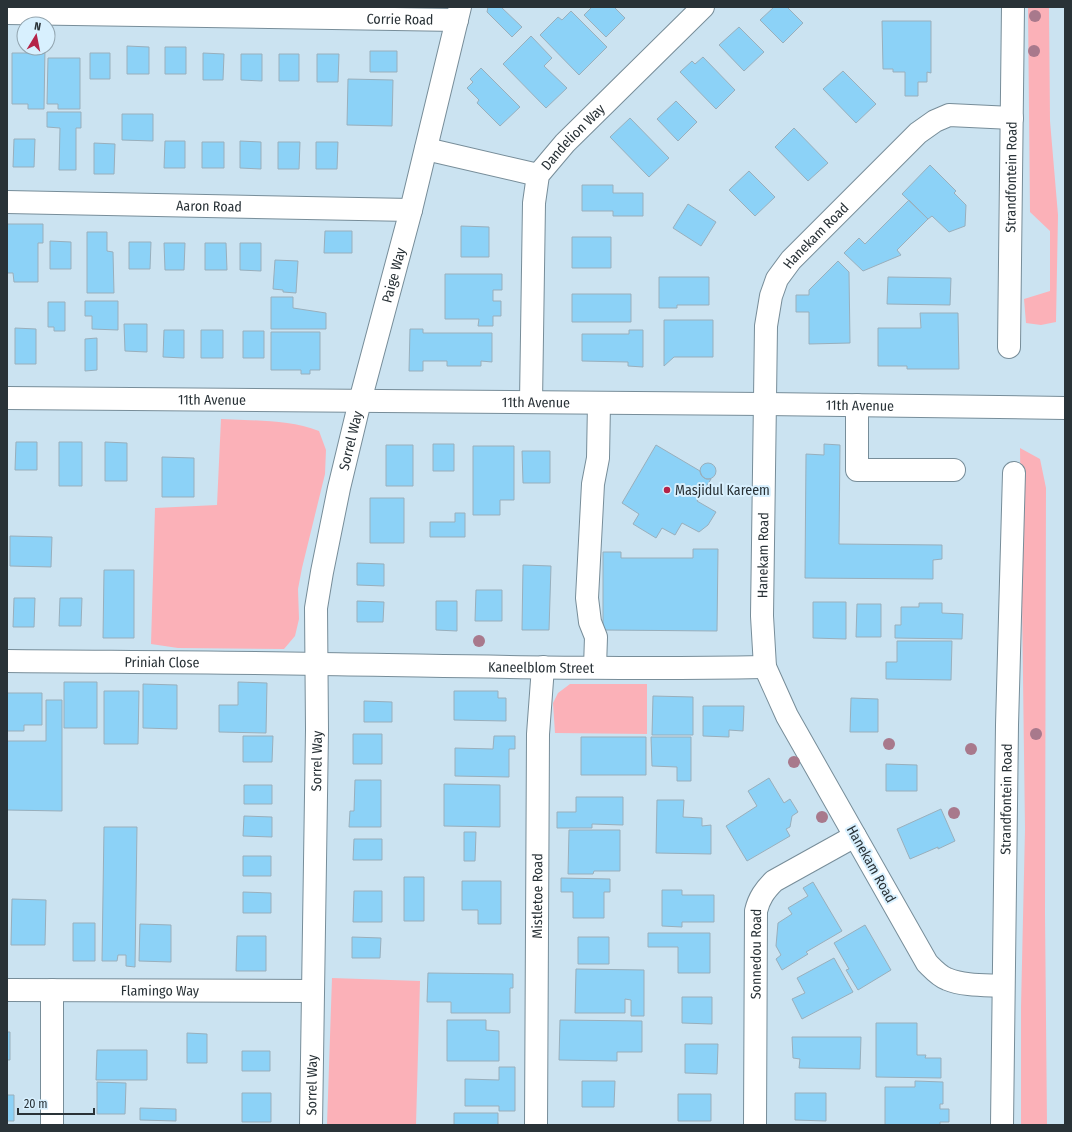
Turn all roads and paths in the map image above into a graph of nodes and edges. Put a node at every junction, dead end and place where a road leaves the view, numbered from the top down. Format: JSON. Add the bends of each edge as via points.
{"nodes":[{"id":1,"x":703,"y":7,"type":"edge"},
{"id":2,"x":1014,"y":7,"type":"edge"},
{"id":3,"x":7,"y":13,"type":"edge"},
{"id":4,"x":458,"y":14,"type":"edge"},
{"id":5,"x":1012,"y":118,"type":"junction"},
{"id":6,"x":426,"y":149,"type":"junction"},
{"id":7,"x":538,"y":175,"type":"junction"},
{"id":8,"x":7,"y":202,"type":"edge"},
{"id":9,"x":411,"y":210,"type":"junction"},
{"id":10,"x":1009,"y":347,"type":"dead end"},
{"id":11,"x":7,"y":398,"type":"edge"},
{"id":12,"x":360,"y":401,"type":"junction"},
{"id":13,"x":531,"y":402,"type":"junction"},
{"id":14,"x":600,"y":403,"type":"junction"},
{"id":15,"x":765,"y":404,"type":"junction"},
{"id":16,"x":857,"y":406,"type":"junction"},
{"id":17,"x":1065,"y":408,"type":"edge"},
{"id":18,"x":954,"y":470,"type":"dead end"},
{"id":19,"x":1014,"y":473,"type":"dead end"},
{"id":20,"x":7,"y":661,"type":"edge"},
{"id":21,"x":317,"y":664,"type":"junction"},
{"id":22,"x":543,"y":667,"type":"junction"},
{"id":23,"x":596,"y":667,"type":"junction"},
{"id":24,"x":765,"y":667,"type":"junction"},
{"id":25,"x":855,"y":836,"type":"junction"},
{"id":26,"x":1003,"y":986,"type":"junction"},
{"id":27,"x":7,"y":990,"type":"edge"},
{"id":28,"x":52,"y":990,"type":"junction"},
{"id":29,"x":313,"y":991,"type":"junction"},
{"id":30,"x":52,"y":1125,"type":"edge"},
{"id":31,"x":311,"y":1125,"type":"edge"},
{"id":32,"x":536,"y":1125,"type":"edge"},
{"id":33,"x":755,"y":1125,"type":"edge"},
{"id":34,"x":1002,"y":1125,"type":"edge"}],
"edges":[{"from":1,"to":7,"type":"street","name":"Dandelion Way","via":[[565,143]]},
{"from":2,"to":5,"type":"street","name":"Strandfontein Road"},
{"from":3,"to":4,"type":"street","name":"Corrie Road"},
{"from":4,"to":6,"type":"street","name":"Paige Way"},
{"from":5,"to":10,"type":"street","name":"Strandfontein Road"},
{"from":5,"to":15,"type":"street","name":"Hanekam Road","via":[[949,115],[935,121],[918,133],[791,260],[776,279],[771,296],[766,326]]},
{"from":6,"to":7,"type":"street"},
{"from":6,"to":9,"type":"street","name":"Paige Way"},
{"from":7,"to":13,"type":"street","name":"Dandelion Way","via":[[534,203]]},
{"from":8,"to":9,"type":"street","name":"Aaron Road"},
{"from":9,"to":12,"type":"street","name":"Paige Way"},
{"from":11,"to":12,"type":"street","name":"11th Avenue"},
{"from":12,"to":13,"type":"street","name":"11th Avenue"},
{"from":12,"to":21,"type":"street","name":"Sorrel Way","via":[[339,488],[316,608]]},
{"from":13,"to":14,"type":"street","name":"11th Avenue"},
{"from":14,"to":15,"type":"street","name":"11th Avenue"},
{"from":14,"to":23,"type":"street","via":[[587,598],[590,622],[596,637]]},
{"from":15,"to":16,"type":"street","name":"11th Avenue"},
{"from":15,"to":24,"type":"street","name":"Hanekam Road","via":[[762,616]]},
{"from":16,"to":17,"type":"street","name":"11th Avenue"},
{"from":16,"to":18,"type":"street","via":[[857,470]]},
{"from":19,"to":26,"type":"street","name":"Strandfontein Road"},
{"from":20,"to":21,"type":"street","name":"Priniah Close"},
{"from":21,"to":22,"type":"street","name":"Kaneelblom Street"},
{"from":21,"to":29,"type":"street","name":"Sorrel Way"},
{"from":22,"to":23,"type":"street","name":"Kaneelblom Street"},
{"from":22,"to":32,"type":"street","name":"Mistletoe Road","via":[[538,734]]},
{"from":23,"to":24,"type":"street","name":"Kaneelblom Street"},
{"from":24,"to":25,"type":"street","name":"Hanekam Road","via":[[787,716]]},
{"from":25,"to":26,"type":"street","name":"Hanekam Road","via":[[927,963],[947,979],[976,985]]},
{"from":25,"to":33,"type":"street","name":"Sonnedou Road","via":[[774,881],[758,902]]},
{"from":26,"to":34,"type":"street","name":"Strandfontein Road"},
{"from":27,"to":28,"type":"street","name":"Flamingo Way"},
{"from":28,"to":29,"type":"street","name":"Flamingo Way"},
{"from":28,"to":30,"type":"street"},
{"from":29,"to":31,"type":"street","name":"Sorrel Way"}]}
